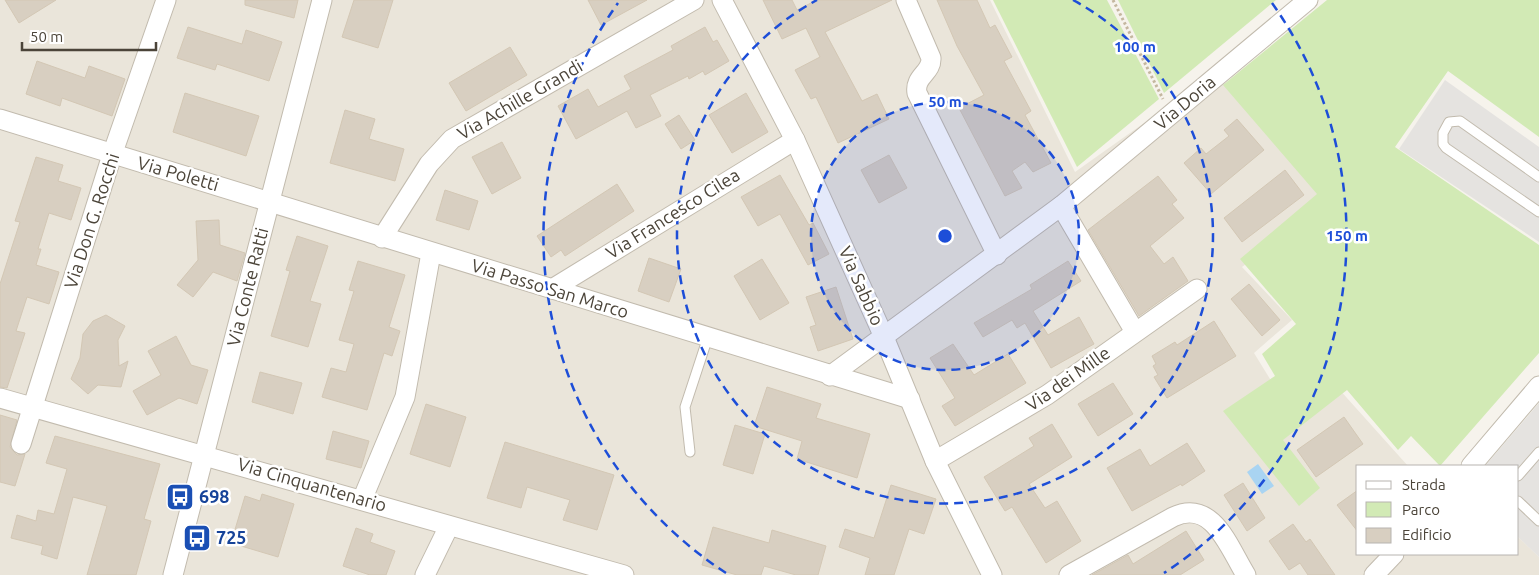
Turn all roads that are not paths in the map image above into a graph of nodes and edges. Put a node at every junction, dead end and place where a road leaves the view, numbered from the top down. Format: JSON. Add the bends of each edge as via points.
{"nodes":[{"id":1,"x":166,"y":0,"type":"edge"},
{"id":2,"x":322,"y":0,"type":"edge"},
{"id":3,"x":694,"y":0,"type":"edge"},
{"id":4,"x":722,"y":0,"type":"edge"},
{"id":5,"x":906,"y":0,"type":"edge"},
{"id":6,"x":1308,"y":0,"type":"edge"},
{"id":7,"x":0,"y":119,"type":"edge"},
{"id":8,"x":795,"y":140,"type":"junction"},
{"id":9,"x":112,"y":155,"type":"junction"},
{"id":10,"x":1539,"y":177,"type":"edge"},
{"id":11,"x":270,"y":201,"type":"junction"},
{"id":12,"x":1061,"y":206,"type":"junction"},
{"id":13,"x":1539,"y":212,"type":"edge"},
{"id":14,"x":382,"y":238,"type":"junction"},
{"id":15,"x":431,"y":253,"type":"junction"},
{"id":16,"x":997,"y":255,"type":"junction"},
{"id":17,"x":552,"y":289,"type":"junction"},
{"id":18,"x":1197,"y":289,"type":"dead end"},
{"id":19,"x":1135,"y":332,"type":"junction"},
{"id":20,"x":708,"y":337,"type":"junction"},
{"id":21,"x":884,"y":337,"type":"junction"},
{"id":22,"x":830,"y":376,"type":"junction"},
{"id":23,"x":1539,"y":386,"type":"edge"},
{"id":24,"x":0,"y":398,"type":"edge"},
{"id":25,"x":910,"y":399,"type":"junction"},
{"id":26,"x":32,"y":406,"type":"junction"},
{"id":27,"x":20,"y":444,"type":"dead end"},
{"id":28,"x":690,"y":452,"type":"dead end"},
{"id":29,"x":1539,"y":452,"type":"edge"},
{"id":30,"x":204,"y":455,"type":"junction"},
{"id":31,"x":935,"y":461,"type":"junction"},
{"id":32,"x":1473,"y":465,"type":"edge"},
{"id":33,"x":1519,"y":475,"type":"edge"},
{"id":34,"x":362,"y":500,"type":"junction"},
{"id":35,"x":1519,"y":501,"type":"edge"},
{"id":36,"x":1539,"y":521,"type":"edge"},
{"id":37,"x":449,"y":526,"type":"junction"},
{"id":38,"x":1393,"y":555,"type":"edge"},
{"id":39,"x":173,"y":575,"type":"edge"},
{"id":40,"x":425,"y":575,"type":"edge"},
{"id":41,"x":624,"y":575,"type":"edge"},
{"id":42,"x":992,"y":575,"type":"edge"},
{"id":43,"x":1069,"y":575,"type":"edge"},
{"id":44,"x":1246,"y":575,"type":"edge"},
{"id":45,"x":1374,"y":575,"type":"edge"}],
"edges":[{"from":1,"to":9,"type":"street","name":"Via Don G. Rocchi"},
{"from":2,"to":11,"type":"street","name":"Via Conte Ratti"},
{"from":3,"to":14,"type":"street","name":"Via Achille Grandi","via":[[452,139],[429,164]]},
{"from":4,"to":8,"type":"street","name":"Via Sabbio"},
{"from":5,"to":16,"type":"street","via":[[931,58],[930,68],[918,80],[917,93]]},
{"from":6,"to":12,"type":"street","name":"Via Doria"},
{"from":7,"to":9,"type":"street","name":"Via Poletti"},
{"from":8,"to":17,"type":"street","name":"Via Francesco Cilea"},
{"from":8,"to":21,"type":"street","name":"Via Sabbio"},
{"from":9,"to":11,"type":"street","name":"Via Poletti"},
{"from":9,"to":26,"type":"street","name":"Via Don G. Rocchi"},
{"from":10,"to":13,"type":"lane","via":[[1460,121],[1450,122],[1442,133],[1442,144],[1446,148]]},
{"from":11,"to":14,"type":"street","name":"Via Passo San Marco"},
{"from":11,"to":30,"type":"street","name":"Via Conte Ratti"},
{"from":12,"to":16,"type":"street","name":"Via Doria"},
{"from":12,"to":19,"type":"street"},
{"from":14,"to":15,"type":"street","name":"Via Passo San Marco"},
{"from":15,"to":17,"type":"street","name":"Via Passo San Marco"},
{"from":15,"to":34,"type":"street","via":[[405,397]]},
{"from":16,"to":21,"type":"street","name":"Via Doria"},
{"from":17,"to":20,"type":"street","name":"Via Passo San Marco"},
{"from":18,"to":19,"type":"street","name":"Via dei Mille"},
{"from":19,"to":31,"type":"street","name":"Via dei Mille","via":[[1023,410]]},
{"from":20,"to":22,"type":"street","name":"Via Passo San Marco"},
{"from":20,"to":28,"type":"lane","via":[[685,407]]},
{"from":21,"to":22,"type":"street"},
{"from":21,"to":25,"type":"street","name":"Via Sabbio"},
{"from":22,"to":25,"type":"street","name":"Via Passo San Marco"},
{"from":23,"to":32,"type":"street"},
{"from":24,"to":26,"type":"street","name":"Via Cinquantenario"},
{"from":25,"to":31,"type":"street","name":"Via Sabbio"},
{"from":26,"to":27,"type":"street","name":"Via Don G. Rocchi"},
{"from":26,"to":30,"type":"street","name":"Via Cinquantenario"},
{"from":29,"to":33,"type":"lane"},
{"from":30,"to":34,"type":"street","name":"Via Cinquantenario"},
{"from":30,"to":39,"type":"street","name":"Via Conte Ratti"},
{"from":31,"to":42,"type":"street","name":"Via Sabbio"},
{"from":34,"to":37,"type":"street","name":"Via Cinquantenario"},
{"from":35,"to":36,"type":"lane"},
{"from":37,"to":40,"type":"street"},
{"from":37,"to":41,"type":"street","name":"Via Cinquantenario"},
{"from":38,"to":45,"type":"street"},
{"from":43,"to":44,"type":"street","via":[[1173,517],[1188,512],[1212,519]]}]}
